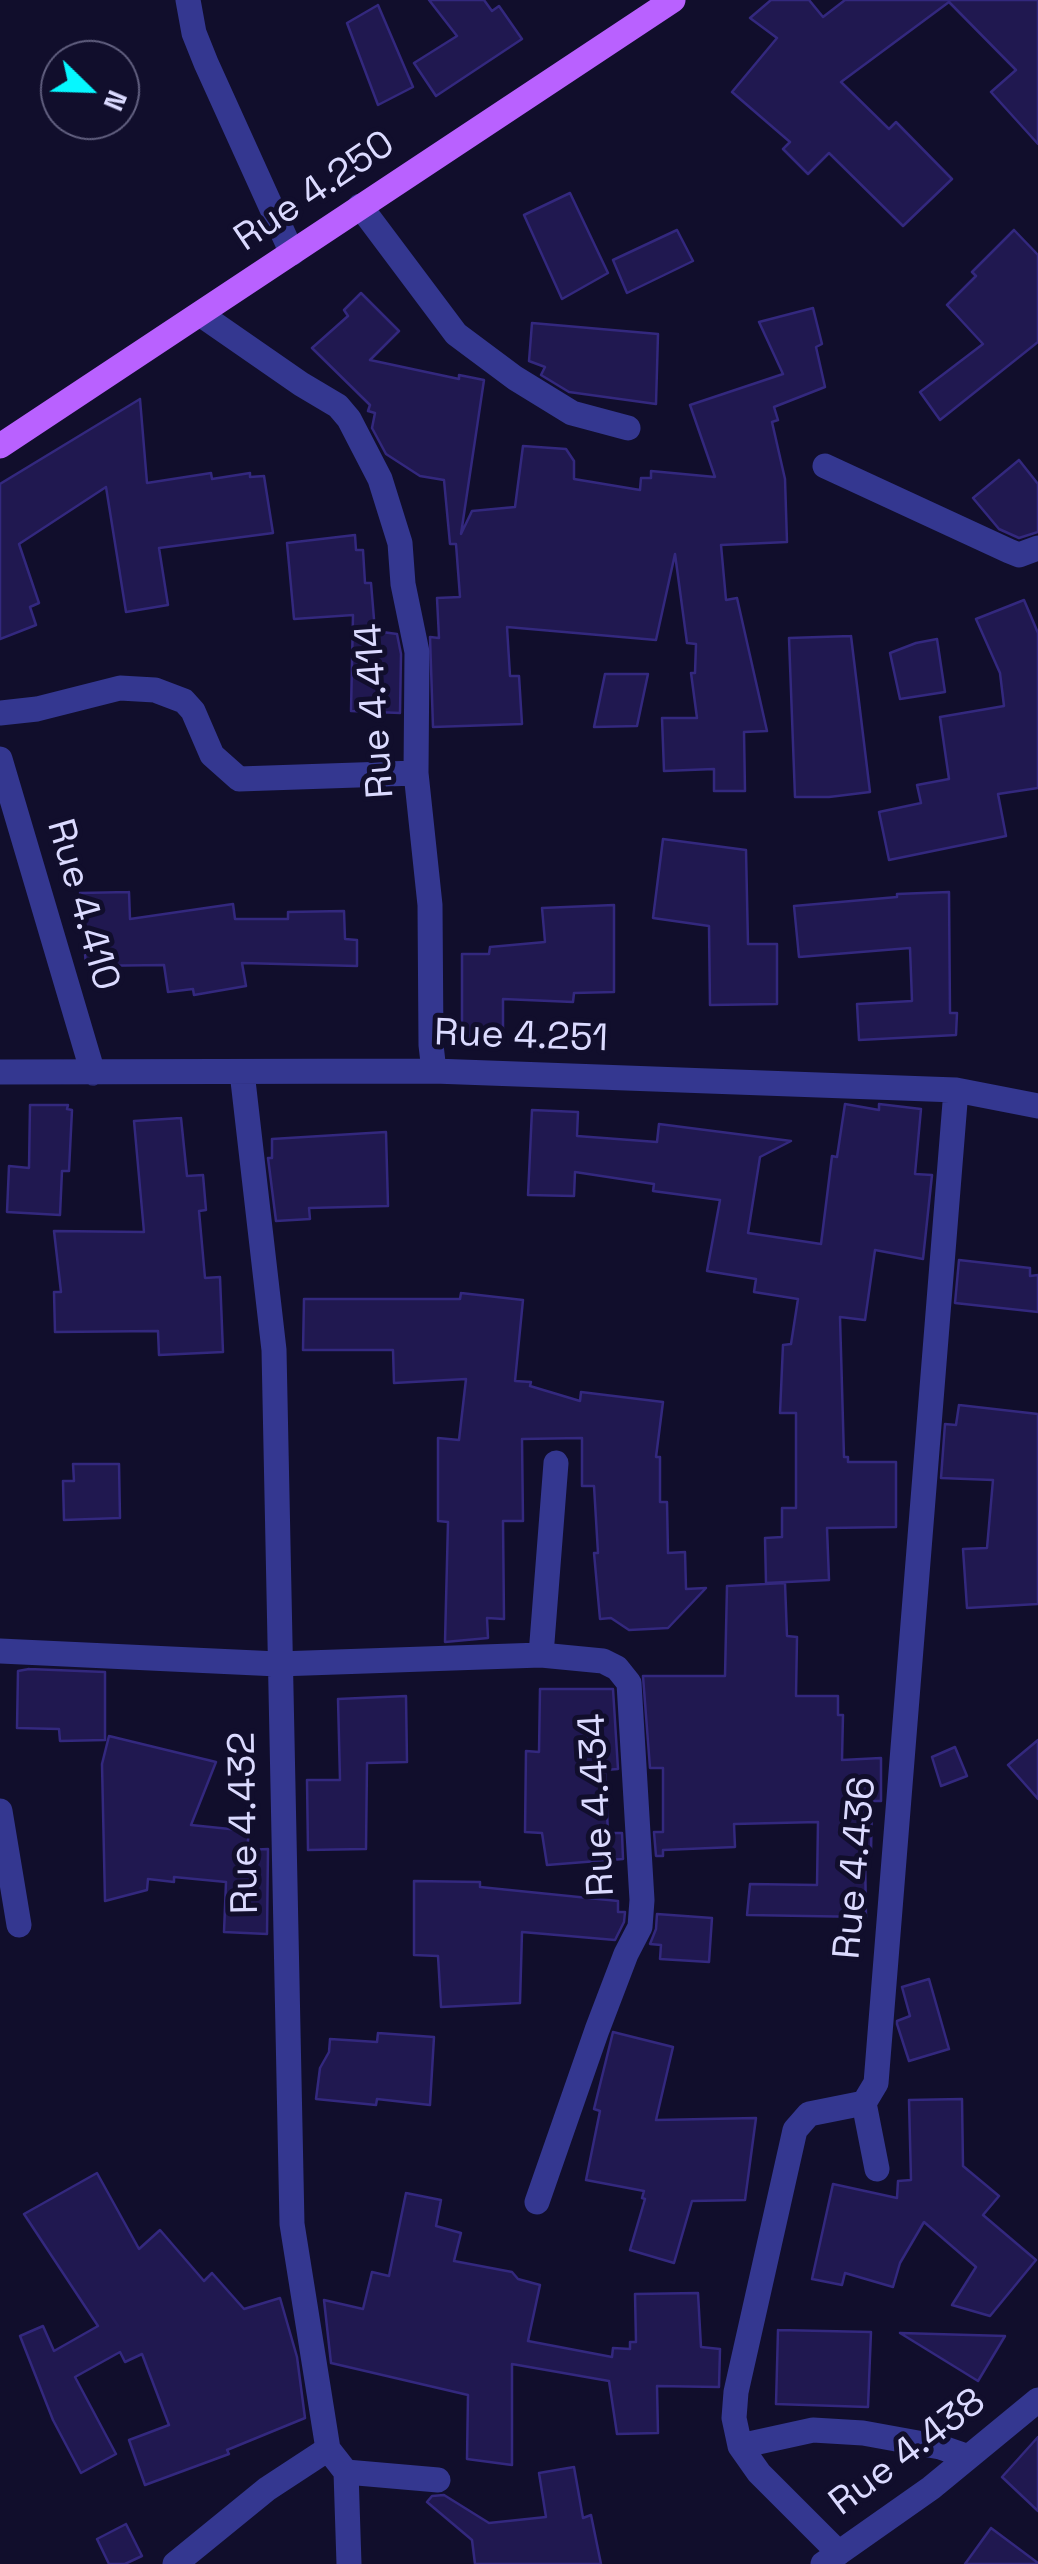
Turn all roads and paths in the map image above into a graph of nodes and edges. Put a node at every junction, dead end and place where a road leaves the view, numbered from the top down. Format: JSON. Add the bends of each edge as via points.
{"nodes":[{"id":1,"x":188,"y":0,"type":"edge"},
{"id":2,"x":672,"y":0,"type":"edge"},
{"id":3,"x":360,"y":206,"type":"junction"},
{"id":4,"x":292,"y":252,"type":"junction"},
{"id":5,"x":200,"y":314,"type":"junction"},
{"id":6,"x":628,"y":428,"type":"dead end"},
{"id":7,"x":0,"y":446,"type":"edge"},
{"id":8,"x":825,"y":466,"type":"dead end"},
{"id":9,"x":1038,"y":548,"type":"edge"},
{"id":10,"x":0,"y":713,"type":"edge"},
{"id":11,"x":0,"y":759,"type":"edge"},
{"id":12,"x":416,"y":772,"type":"junction"},
{"id":13,"x":434,"y":1071,"type":"junction"},
{"id":14,"x":0,"y":1072,"type":"edge"},
{"id":15,"x":242,"y":1072,"type":"junction"},
{"id":16,"x":93,"y":1073,"type":"junction"},
{"id":17,"x":956,"y":1090,"type":"junction"},
{"id":18,"x":1038,"y":1106,"type":"edge"},
{"id":19,"x":556,"y":1463,"type":"dead end"},
{"id":20,"x":0,"y":1651,"type":"edge"},
{"id":21,"x":542,"y":1655,"type":"junction"},
{"id":22,"x":278,"y":1664,"type":"junction"},
{"id":23,"x":0,"y":1811,"type":"edge"},
{"id":24,"x":19,"y":1925,"type":"dead end"},
{"id":25,"x":864,"y":2102,"type":"junction"},
{"id":26,"x":877,"y":2169,"type":"dead end"},
{"id":27,"x":537,"y":2202,"type":"dead end"},
{"id":28,"x":1038,"y":2400,"type":"edge"},
{"id":29,"x":740,"y":2446,"type":"junction"},
{"id":30,"x":328,"y":2449,"type":"junction"},
{"id":31,"x":969,"y":2456,"type":"junction"},
{"id":32,"x":346,"y":2472,"type":"junction"},
{"id":33,"x":438,"y":2480,"type":"dead end"},
{"id":34,"x":831,"y":2558,"type":"edge"},
{"id":35,"x":175,"y":2564,"type":"edge"},
{"id":36,"x":349,"y":2564,"type":"edge"}],
"edges":[{"from":1,"to":4,"type":"street","via":[[206,63]]},
{"from":2,"to":3,"type":"main road","name":"Rue 4.250"},
{"from":3,"to":4,"type":"main road","name":"Rue 4.250"},
{"from":3,"to":6,"type":"street","via":[[456,334],[572,413]]},
{"from":4,"to":5,"type":"main road","name":"Rue 4.250"},
{"from":5,"to":7,"type":"main road","name":"Rue 4.250"},
{"from":5,"to":12,"type":"street","name":"Rue 4.414","via":[[338,406],[380,479],[400,543],[417,652]]},
{"from":8,"to":9,"type":"street","via":[[1010,552]]},
{"from":10,"to":12,"type":"street","via":[[120,688],[155,690],[184,700],[212,755],[239,779]]},
{"from":11,"to":16,"type":"street","name":"Rue 4.410"},
{"from":12,"to":13,"type":"street","name":"Rue 4.414","via":[[430,904]]},
{"from":13,"to":15,"type":"street","name":"Rue 4.251"},
{"from":13,"to":17,"type":"street","name":"Rue 4.251"},
{"from":14,"to":16,"type":"street","name":"Rue 4.251"},
{"from":15,"to":16,"type":"street","name":"Rue 4.251"},
{"from":15,"to":22,"type":"street","name":"Rue 4.432","via":[[274,1350]]},
{"from":17,"to":18,"type":"street","name":"Rue 4.251"},
{"from":17,"to":25,"type":"street","name":"Rue 4.436","via":[[876,2083]]},
{"from":19,"to":21,"type":"street"},
{"from":20,"to":22,"type":"street","name":"Rue 4.434"},
{"from":21,"to":22,"type":"street","name":"Rue 4.434"},
{"from":21,"to":27,"type":"street","name":"Rue 4.434","via":[[603,1661],[628,1683],[642,1900],[640,1928],[596,2030]]},
{"from":22,"to":30,"type":"street","name":"Rue 4.432","via":[[292,2224]]},
{"from":23,"to":24,"type":"street"},
{"from":25,"to":26,"type":"street"},
{"from":25,"to":29,"type":"street","via":[[809,2114],[795,2130],[736,2392]]},
{"from":28,"to":31,"type":"street","name":"Rue 4.438"},
{"from":29,"to":31,"type":"street","via":[[813,2430],[863,2433]]},
{"from":29,"to":34,"type":"street"},
{"from":30,"to":32,"type":"street","name":"Rue 4.432"},
{"from":30,"to":35,"type":"street"},
{"from":31,"to":34,"type":"street","name":"Rue 4.438"},
{"from":32,"to":33,"type":"street"},
{"from":32,"to":36,"type":"street"}]}
